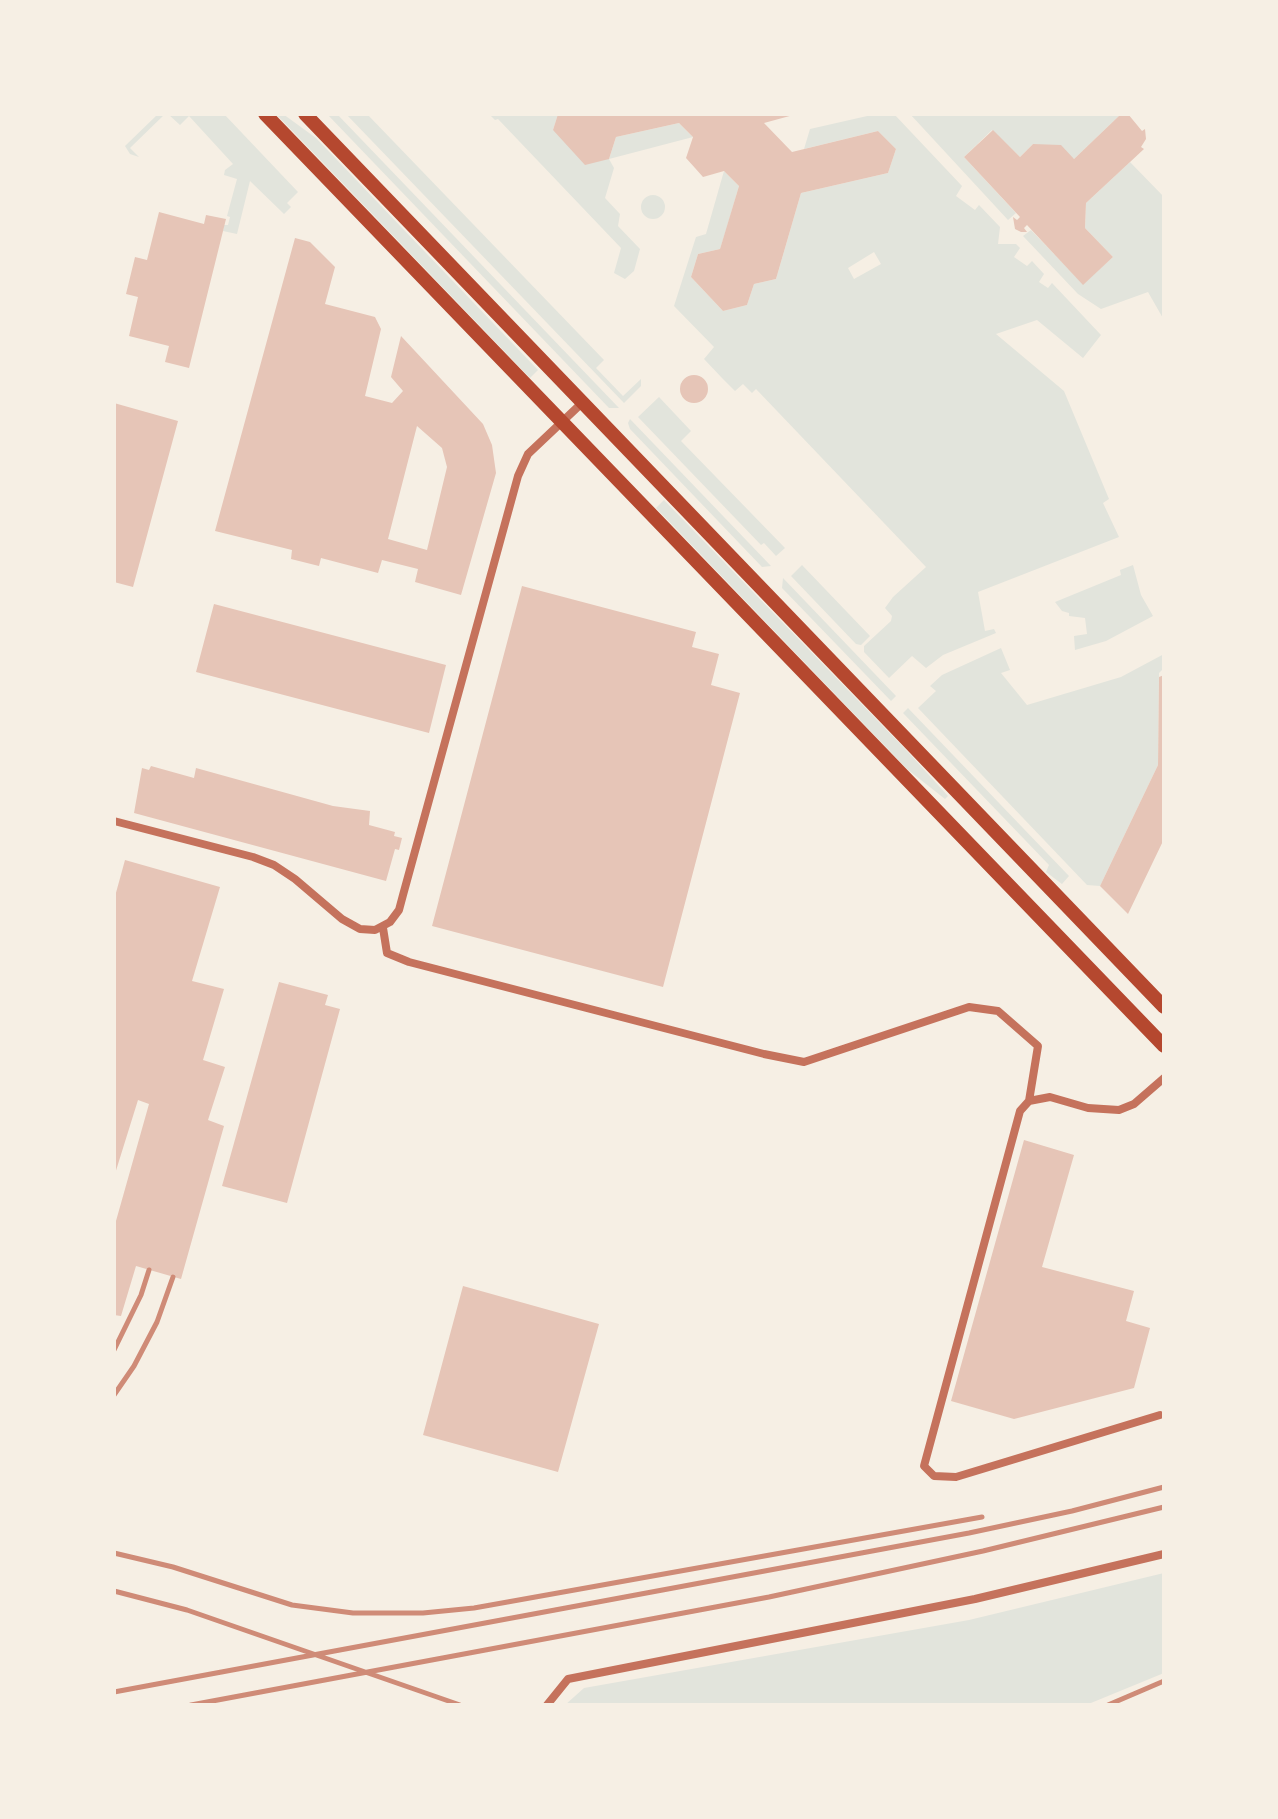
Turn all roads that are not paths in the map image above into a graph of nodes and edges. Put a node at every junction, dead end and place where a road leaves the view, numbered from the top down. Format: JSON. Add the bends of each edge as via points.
{"nodes":[{"id":1,"x":265,"y":114,"type":"edge"},
{"id":2,"x":305,"y":114,"type":"edge"},
{"id":3,"x":583,"y":402,"type":"junction"},
{"id":4,"x":560,"y":422,"type":"junction"},
{"id":5,"x":114,"y":821,"type":"edge"},
{"id":6,"x":383,"y":928,"type":"junction"},
{"id":7,"x":1164,"y":1007,"type":"edge"},
{"id":8,"x":1164,"y":1046,"type":"edge"},
{"id":9,"x":1164,"y":1078,"type":"edge"},
{"id":10,"x":1029,"y":1101,"type":"junction"},
{"id":11,"x":1160,"y":1415,"type":"dead end"},
{"id":12,"x":1164,"y":1554,"type":"edge"},
{"id":13,"x":547,"y":1705,"type":"edge"}],
"edges":[{"from":1,"to":4,"type":"main road"},
{"from":2,"to":3,"type":"main road"},
{"from":3,"to":4,"type":"street"},
{"from":3,"to":7,"type":"main road"},
{"from":4,"to":6,"type":"street","via":[[528,454],[518,476],[403,895],[395,917]]},
{"from":4,"to":8,"type":"main road"},
{"from":5,"to":6,"type":"street","via":[[263,861],[295,879],[352,925]]},
{"from":6,"to":10,"type":"street","via":[[387,953],[409,962],[804,1062],[969,1007],[998,1011],[1038,1046]]},
{"from":9,"to":10,"type":"street","via":[[1119,1110],[1097,1110],[1050,1097]]},
{"from":10,"to":11,"type":"street","via":[[1020,1111],[924,1466],[934,1476],[956,1477]]},
{"from":12,"to":13,"type":"street","via":[[975,1599],[568,1679]]}]}
